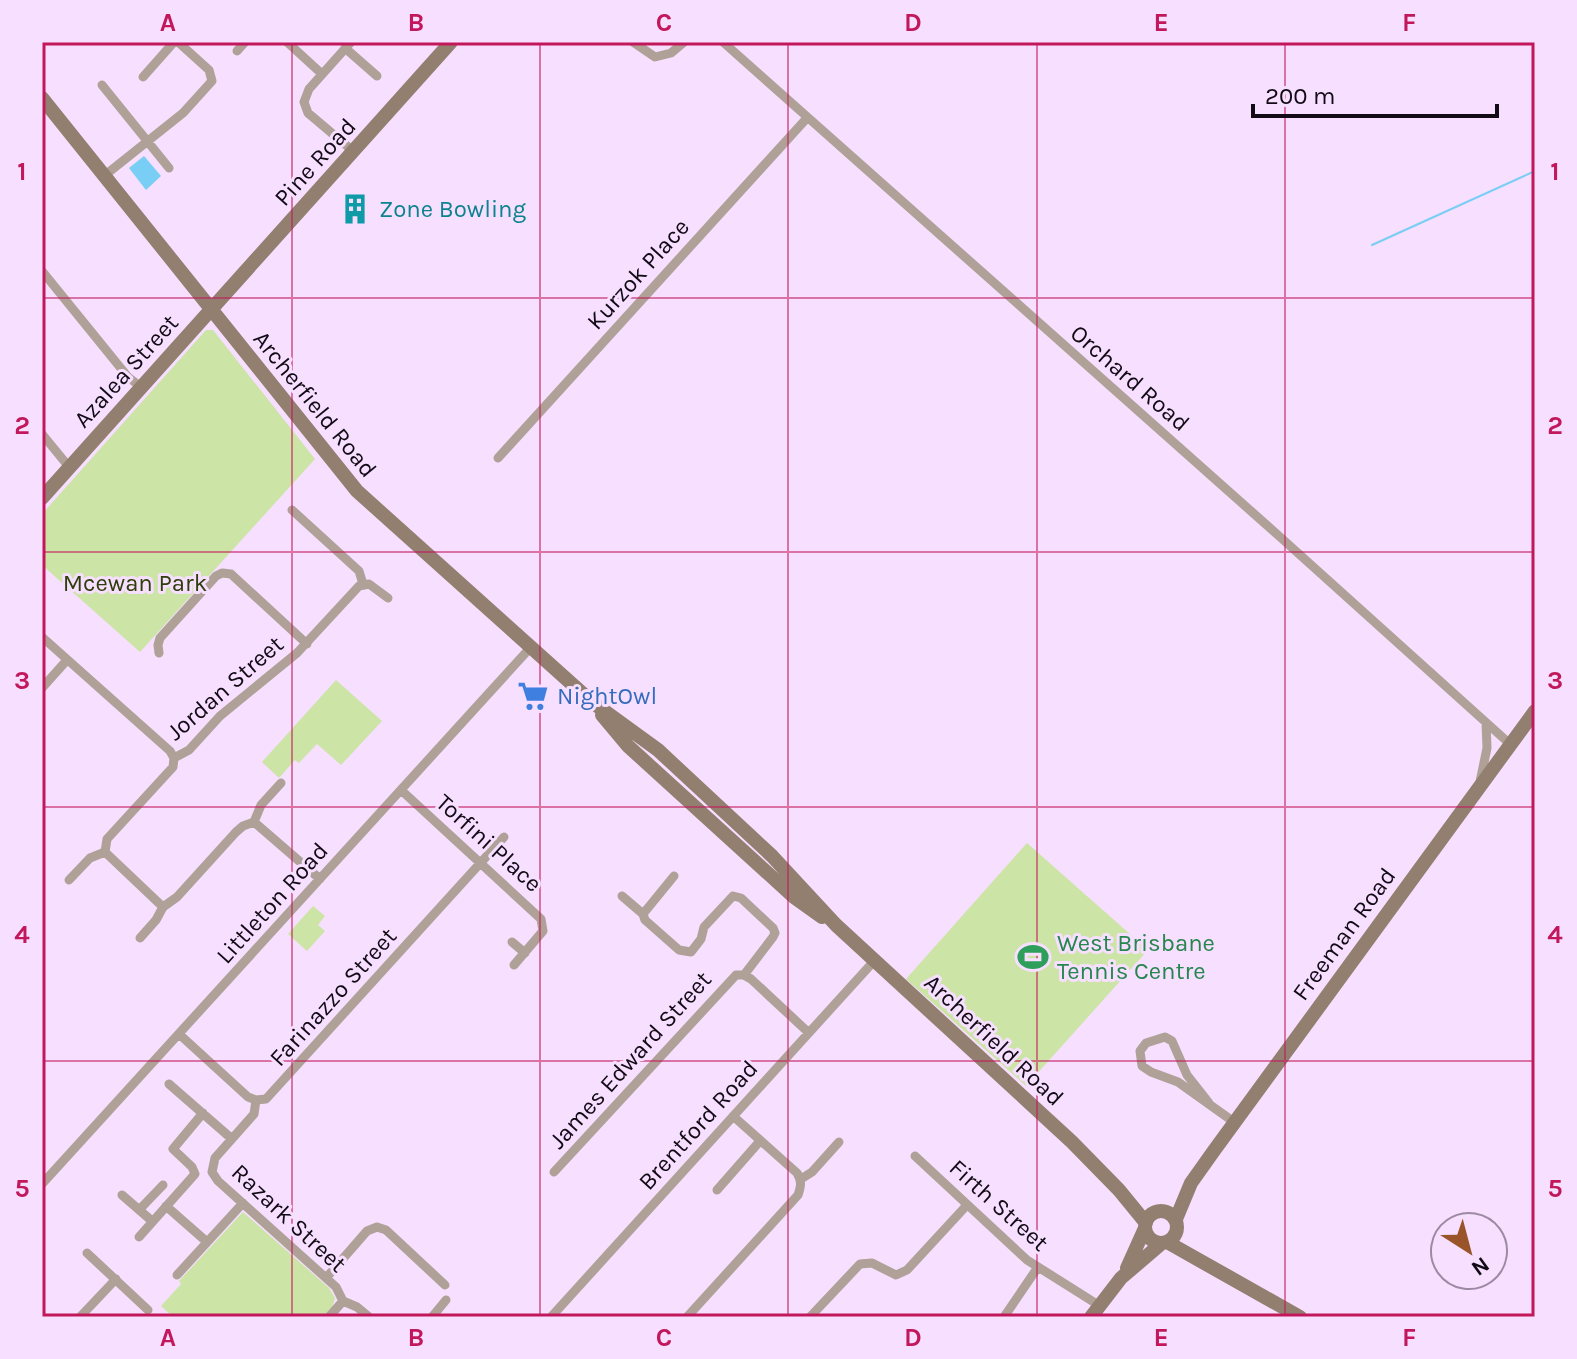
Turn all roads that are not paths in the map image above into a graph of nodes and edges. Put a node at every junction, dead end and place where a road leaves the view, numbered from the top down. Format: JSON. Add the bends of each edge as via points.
{"nodes":[{"id":1,"x":176,"y":42,"type":"edge"},
{"id":2,"x":245,"y":42,"type":"edge"},
{"id":3,"x":287,"y":42,"type":"edge"},
{"id":4,"x":451,"y":42,"type":"edge"},
{"id":5,"x":633,"y":42,"type":"edge"},
{"id":6,"x":684,"y":42,"type":"edge"},
{"id":7,"x":723,"y":42,"type":"edge"},
{"id":8,"x":348,"y":45,"type":"edge"},
{"id":9,"x":237,"y":51,"type":"dead end"},
{"id":10,"x":322,"y":74,"type":"junction"},
{"id":11,"x":377,"y":76,"type":"dead end"},
{"id":12,"x":143,"y":77,"type":"dead end"},
{"id":13,"x":102,"y":85,"type":"dead end"},
{"id":14,"x":42,"y":98,"type":"edge"},
{"id":15,"x":807,"y":118,"type":"junction"},
{"id":16,"x":148,"y":142,"type":"junction"},
{"id":17,"x":353,"y":151,"type":"junction"},
{"id":18,"x":169,"y":168,"type":"dead end"},
{"id":19,"x":104,"y":176,"type":"junction"},
{"id":20,"x":42,"y":271,"type":"edge"},
{"id":21,"x":210,"y":310,"type":"junction"},
{"id":22,"x":141,"y":387,"type":"junction"},
{"id":23,"x":42,"y":434,"type":"edge"},
{"id":24,"x":498,"y":458,"type":"dead end"},
{"id":25,"x":69,"y":467,"type":"junction"},
{"id":26,"x":42,"y":498,"type":"edge"},
{"id":27,"x":292,"y":510,"type":"dead end"},
{"id":28,"x":363,"y":584,"type":"junction"},
{"id":29,"x":388,"y":598,"type":"dead end"},
{"id":30,"x":42,"y":637,"type":"edge"},
{"id":31,"x":307,"y":644,"type":"junction"},
{"id":32,"x":530,"y":648,"type":"junction"},
{"id":33,"x":159,"y":653,"type":"dead end"},
{"id":34,"x":67,"y":660,"type":"junction"},
{"id":35,"x":42,"y":688,"type":"edge"},
{"id":36,"x":1535,"y":711,"type":"edge"},
{"id":37,"x":1486,"y":723,"type":"junction"},
{"id":38,"x":1510,"y":744,"type":"junction"},
{"id":39,"x":174,"y":758,"type":"junction"},
{"id":40,"x":281,"y":783,"type":"dead end"},
{"id":41,"x":1480,"y":785,"type":"junction"},
{"id":42,"x":401,"y":790,"type":"junction"},
{"id":43,"x":254,"y":822,"type":"junction"},
{"id":44,"x":504,"y":837,"type":"dead end"},
{"id":45,"x":105,"y":852,"type":"junction"},
{"id":46,"x":481,"y":863,"type":"junction"},
{"id":47,"x":674,"y":876,"type":"dead end"},
{"id":48,"x":320,"y":879,"type":"junction"},
{"id":49,"x":69,"y":880,"type":"dead end"},
{"id":50,"x":622,"y":896,"type":"dead end"},
{"id":51,"x":163,"y":907,"type":"junction"},
{"id":52,"x":643,"y":914,"type":"junction"},
{"id":53,"x":140,"y":938,"type":"dead end"},
{"id":54,"x":512,"y":942,"type":"dead end"},
{"id":55,"x":525,"y":953,"type":"junction"},
{"id":56,"x":875,"y":960,"type":"junction"},
{"id":57,"x":514,"y":965,"type":"dead end"},
{"id":58,"x":744,"y":975,"type":"junction"},
{"id":59,"x":809,"y":1033,"type":"junction"},
{"id":60,"x":179,"y":1034,"type":"junction"},
{"id":61,"x":169,"y":1084,"type":"dead end"},
{"id":62,"x":256,"y":1100,"type":"junction"},
{"id":63,"x":1209,"y":1103,"type":"junction"},
{"id":64,"x":203,"y":1113,"type":"junction"},
{"id":65,"x":733,"y":1116,"type":"junction"},
{"id":66,"x":1234,"y":1122,"type":"junction"},
{"id":67,"x":232,"y":1139,"type":"junction"},
{"id":68,"x":760,"y":1141,"type":"junction"},
{"id":69,"x":839,"y":1142,"type":"dead end"},
{"id":70,"x":915,"y":1156,"type":"dead end"},
{"id":71,"x":554,"y":1172,"type":"dead end"},
{"id":72,"x":801,"y":1179,"type":"junction"},
{"id":73,"x":1191,"y":1183,"type":"junction"},
{"id":74,"x":42,"y":1184,"type":"edge"},
{"id":75,"x":163,"y":1185,"type":"dead end"},
{"id":76,"x":717,"y":1190,"type":"dead end"},
{"id":77,"x":122,"y":1195,"type":"dead end"},
{"id":78,"x":243,"y":1203,"type":"junction"},
{"id":79,"x":967,"y":1205,"type":"junction"},
{"id":80,"x":166,"y":1206,"type":"junction"},
{"id":81,"x":139,"y":1210,"type":"junction"},
{"id":82,"x":1152,"y":1219,"type":"junction"},
{"id":83,"x":152,"y":1221,"type":"junction"},
{"id":84,"x":1176,"y":1222,"type":"junction"},
{"id":85,"x":139,"y":1237,"type":"dead end"},
{"id":86,"x":207,"y":1242,"type":"junction"},
{"id":87,"x":1164,"y":1242,"type":"junction"},
{"id":88,"x":87,"y":1253,"type":"dead end"},
{"id":89,"x":1203,"y":1261,"type":"junction"},
{"id":90,"x":1038,"y":1267,"type":"junction"},
{"id":91,"x":177,"y":1275,"type":"dead end"},
{"id":92,"x":326,"y":1278,"type":"junction"},
{"id":93,"x":1121,"y":1278,"type":"junction"},
{"id":94,"x":116,"y":1279,"type":"junction"},
{"id":95,"x":445,"y":1285,"type":"dead end"},
{"id":96,"x":446,"y":1300,"type":"dead end"},
{"id":97,"x":343,"y":1301,"type":"junction"},
{"id":98,"x":148,"y":1310,"type":"dead end"},
{"id":99,"x":1096,"y":1311,"type":"edge"},
{"id":100,"x":1294,"y":1316,"type":"edge"},
{"id":101,"x":80,"y":1317,"type":"edge"},
{"id":102,"x":329,"y":1317,"type":"edge"},
{"id":103,"x":369,"y":1317,"type":"edge"},
{"id":104,"x":432,"y":1317,"type":"edge"},
{"id":105,"x":551,"y":1317,"type":"edge"},
{"id":106,"x":687,"y":1317,"type":"edge"},
{"id":107,"x":810,"y":1317,"type":"edge"},
{"id":108,"x":1004,"y":1317,"type":"edge"}],
"edges":[{"from":1,"to":12,"type":"street"},
{"from":1,"to":16,"type":"street","via":[[209,70],[212,81]]},
{"from":2,"to":9,"type":"street"},
{"from":3,"to":10,"type":"street"},
{"from":4,"to":17,"type":"main road","name":"Pine Road"},
{"from":5,"to":6,"type":"street","via":[[655,57]]},
{"from":7,"to":15,"type":"street","name":"Orchard Road"},
{"from":8,"to":10,"type":"street"},
{"from":8,"to":11,"type":"street"},
{"from":10,"to":17,"type":"street","via":[[306,93],[304,106]]},
{"from":13,"to":16,"type":"street"},
{"from":14,"to":19,"type":"main road","name":"Archerfield Road"},
{"from":15,"to":24,"type":"street","name":"Kurzok Place"},
{"from":15,"to":37,"type":"street","name":"Orchard Road"},
{"from":16,"to":18,"type":"street"},
{"from":16,"to":19,"type":"street"},
{"from":17,"to":21,"type":"main road","name":"Pine Road"},
{"from":19,"to":21,"type":"main road","name":"Archerfield Road"},
{"from":20,"to":22,"type":"street"},
{"from":21,"to":22,"type":"main road","name":"Azalea Street"},
{"from":21,"to":32,"type":"main road","name":"Archerfield Road","via":[[357,491]]},
{"from":22,"to":25,"type":"main road","name":"Azalea Street"},
{"from":23,"to":25,"type":"street"},
{"from":25,"to":26,"type":"main road","name":"Azalea Street"},
{"from":27,"to":28,"type":"street","via":[[359,571]]},
{"from":28,"to":29,"type":"street","via":[[375,586]]},
{"from":28,"to":31,"type":"street","name":"Jordan Street"},
{"from":30,"to":34,"type":"street"},
{"from":31,"to":33,"type":"street","via":[[231,574],[222,573],[160,638]]},
{"from":31,"to":39,"type":"street","name":"Jordan Street"},
{"from":32,"to":42,"type":"street","name":"Littleton Road"},
{"from":32,"to":56,"type":"main road","name":"Archerfield Road","via":[[658,750]]},
{"from":34,"to":35,"type":"street"},
{"from":34,"to":39,"type":"street"},
{"from":36,"to":38,"type":"main road","name":"Freeman Road"},
{"from":37,"to":38,"type":"street","name":"Orchard Road"},
{"from":37,"to":41,"type":"street"},
{"from":38,"to":41,"type":"main road","name":"Freeman Road"},
{"from":39,"to":45,"type":"street","name":"Jordan Street","via":[[173,767],[107,839]]},
{"from":40,"to":43,"type":"street"},
{"from":41,"to":66,"type":"main road","name":"Freeman Road"},
{"from":42,"to":46,"type":"street","name":"Torfini Place"},
{"from":42,"to":48,"type":"street","name":"Littleton Road"},
{"from":43,"to":48,"type":"street"},
{"from":43,"to":51,"type":"street","via":[[243,826]]},
{"from":44,"to":46,"type":"street","name":"Farinazzo Street"},
{"from":45,"to":49,"type":"street","name":"Jordan Street","via":[[90,858]]},
{"from":45,"to":51,"type":"street"},
{"from":46,"to":55,"type":"street","name":"Torfini Place","via":[[541,919],[543,931]]},
{"from":46,"to":62,"type":"street","name":"Farinazzo Street","via":[[270,1096]]},
{"from":47,"to":52,"type":"street"},
{"from":48,"to":60,"type":"street","name":"Littleton Road"},
{"from":50,"to":52,"type":"street"},
{"from":51,"to":53,"type":"street"},
{"from":52,"to":58,"type":"street","via":[[679,950],[691,952],[728,900],[741,898],[775,933]]},
{"from":54,"to":55,"type":"street"},
{"from":55,"to":57,"type":"street","name":"Torfini Place"},
{"from":56,"to":59,"type":"street","name":"Brentford Road"},
{"from":56,"to":82,"type":"main road","name":"Archerfield Road"},
{"from":58,"to":59,"type":"street","name":"James Edward Street"},
{"from":58,"to":71,"type":"street","name":"James Edward Street","via":[[730,980]]},
{"from":59,"to":65,"type":"street","name":"Brentford Road"},
{"from":60,"to":62,"type":"street"},
{"from":60,"to":74,"type":"street","name":"Littleton Road"},
{"from":61,"to":64,"type":"street"},
{"from":62,"to":67,"type":"street","name":"Razark Street","via":[[254,1114]]},
{"from":63,"to":63,"type":"street","via":[[1142,1066],[1140,1051],[1146,1043],[1165,1037],[1172,1041],[1187,1075]]},
{"from":63,"to":66,"type":"street"},
{"from":64,"to":67,"type":"street"},
{"from":64,"to":80,"type":"street","via":[[174,1144],[175,1153],[195,1174]]},
{"from":65,"to":68,"type":"street"},
{"from":65,"to":105,"type":"street","name":"Brentford Road"},
{"from":66,"to":73,"type":"main road","name":"Freeman Road"},
{"from":67,"to":78,"type":"street","name":"Razark Street","via":[[211,1167],[218,1181]]},
{"from":68,"to":72,"type":"street"},
{"from":68,"to":76,"type":"street"},
{"from":69,"to":72,"type":"street"},
{"from":70,"to":79,"type":"street","name":"Firth Street"},
{"from":72,"to":106,"type":"street","via":[[798,1195]]},
{"from":73,"to":82,"type":"main road","name":"Freeman Road"},
{"from":73,"to":84,"type":"main road","name":"Freeman Road"},
{"from":75,"to":81,"type":"street"},
{"from":77,"to":81,"type":"street"},
{"from":78,"to":86,"type":"street"},
{"from":78,"to":92,"type":"street","name":"Razark Street"},
{"from":79,"to":90,"type":"street","name":"Firth Street"},
{"from":79,"to":107,"type":"street","via":[[907,1270],[896,1275],[872,1263],[860,1264]]},
{"from":80,"to":83,"type":"street"},
{"from":80,"to":86,"type":"street"},
{"from":81,"to":83,"type":"street"},
{"from":82,"to":84,"type":"main road","via":[[1169,1213]]},
{"from":82,"to":87,"type":"main road","via":[[1149,1237]]},
{"from":82,"to":93,"type":"main road","name":"Freeman Road"},
{"from":83,"to":85,"type":"street"},
{"from":84,"to":87,"type":"main road","via":[[1175,1235]]},
{"from":84,"to":89,"type":"main road"},
{"from":86,"to":91,"type":"street"},
{"from":87,"to":89,"type":"main road"},
{"from":87,"to":93,"type":"main road","name":"Freeman Road"},
{"from":88,"to":94,"type":"street"},
{"from":89,"to":100,"type":"main road"},
{"from":90,"to":99,"type":"street","name":"Firth Street"},
{"from":90,"to":108,"type":"street"},
{"from":92,"to":95,"type":"street","via":[[367,1231],[377,1227]]},
{"from":92,"to":97,"type":"street","name":"Razark Street"},
{"from":93,"to":99,"type":"main road","name":"Freeman Road"},
{"from":94,"to":98,"type":"street"},
{"from":94,"to":101,"type":"street"},
{"from":96,"to":104,"type":"street"},
{"from":97,"to":102,"type":"street"},
{"from":97,"to":103,"type":"street","name":"Razark Street"}]}
